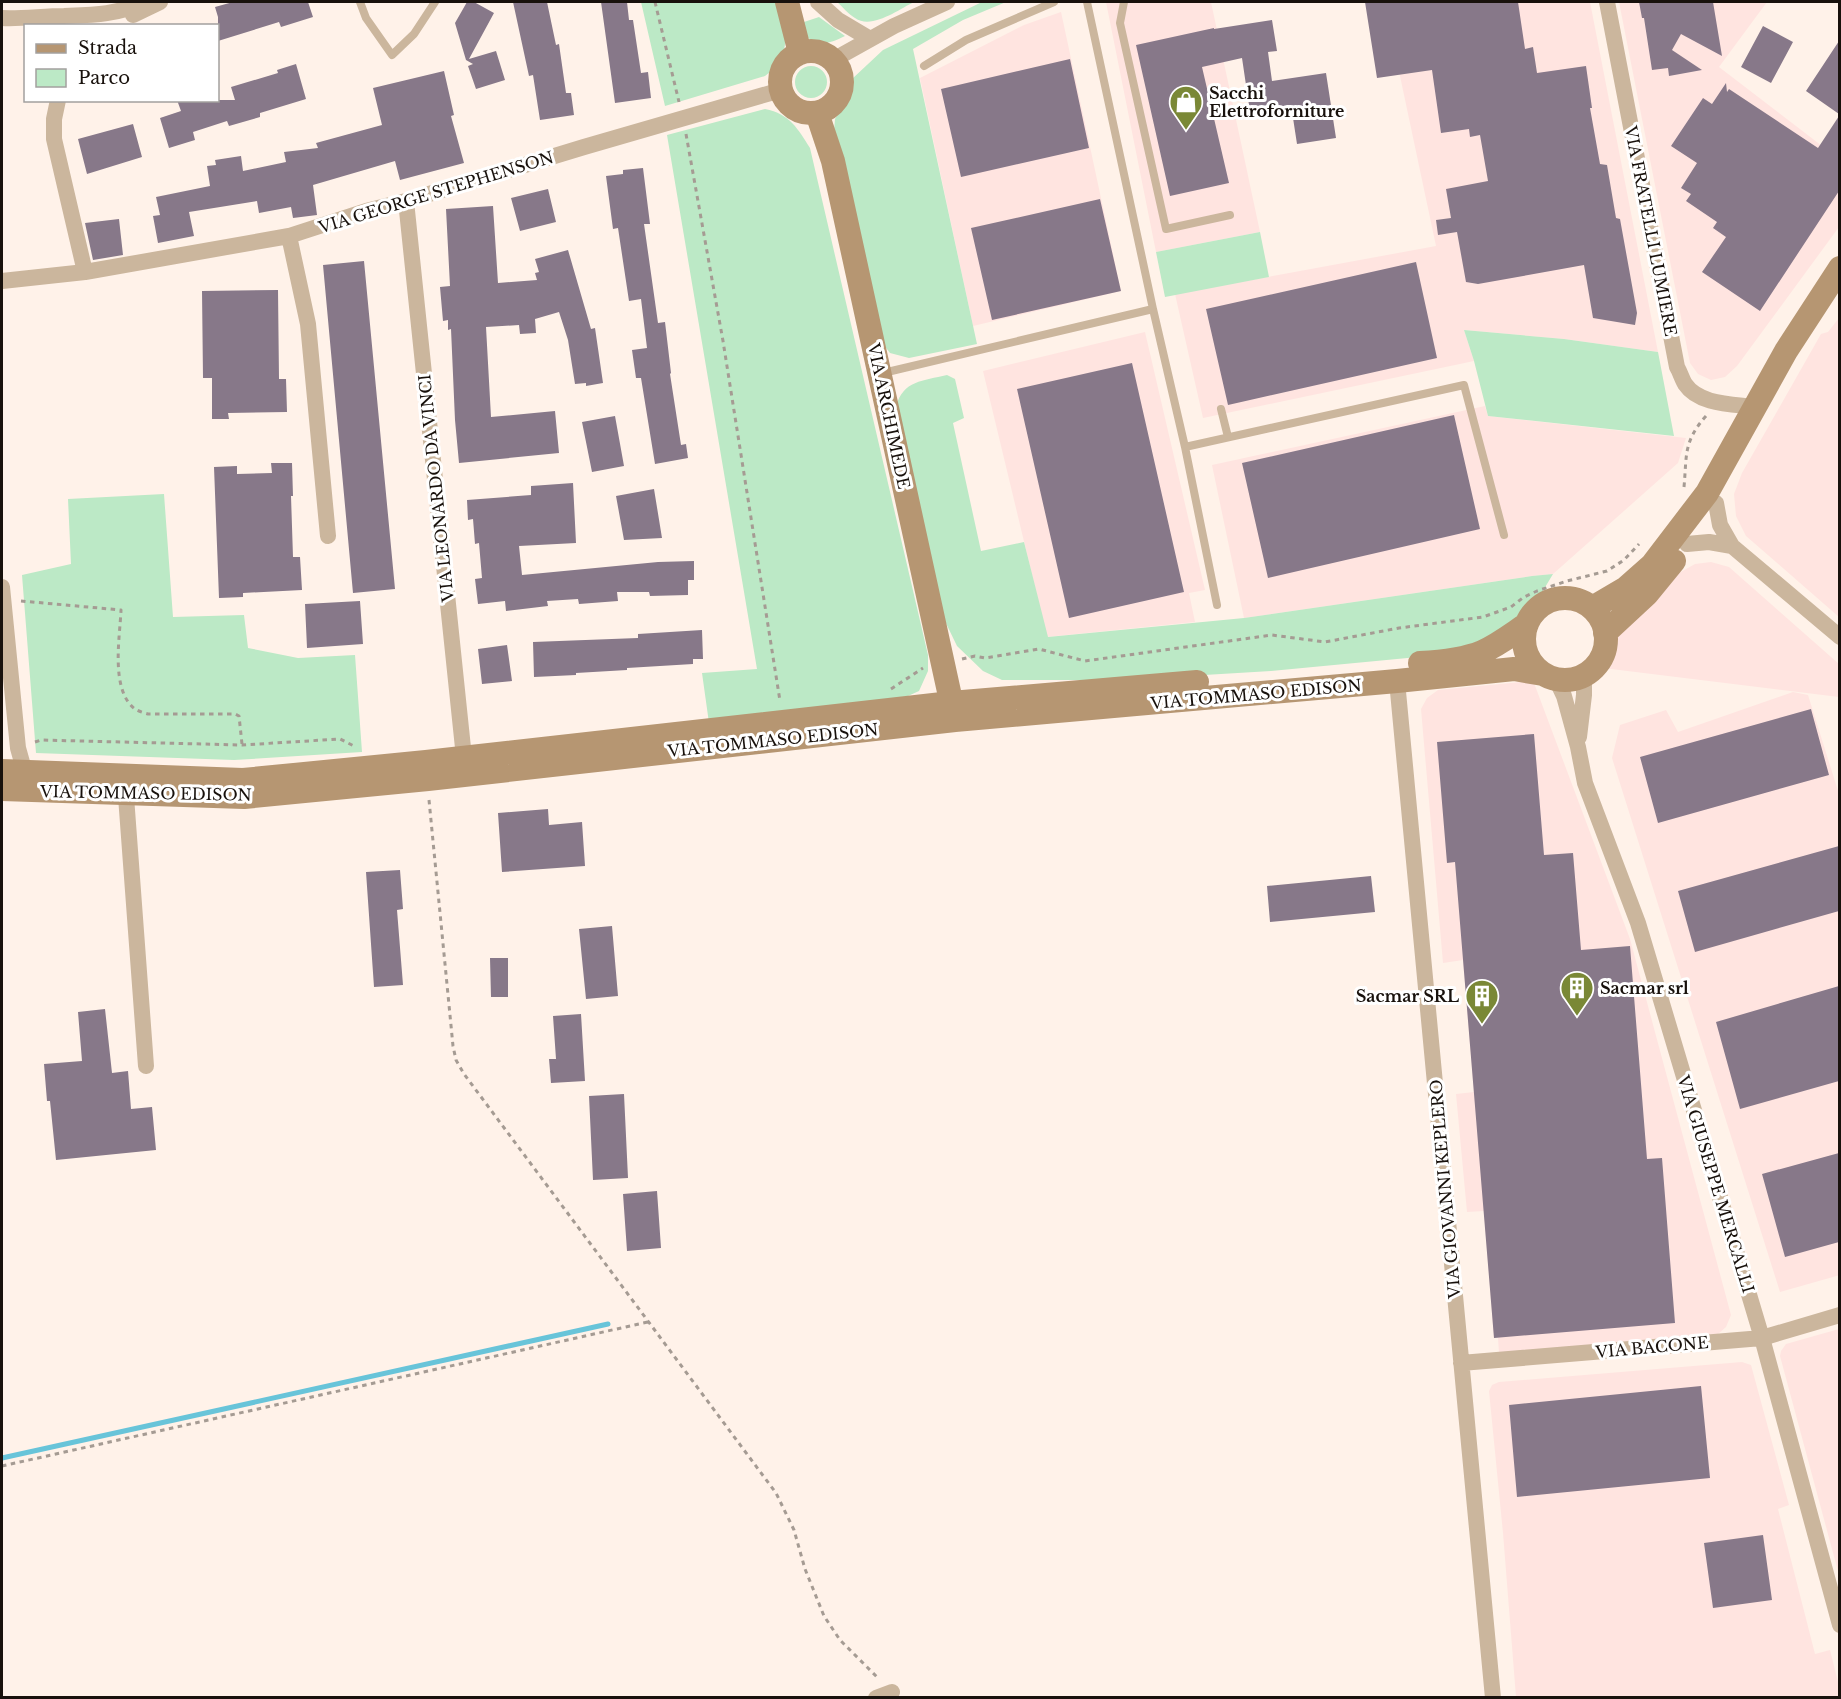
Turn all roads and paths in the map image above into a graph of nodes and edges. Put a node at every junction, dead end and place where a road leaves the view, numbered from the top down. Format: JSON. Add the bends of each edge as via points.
{"nodes":[{"id":1,"x":142,"y":2,"type":"edge"},
{"id":2,"x":160,"y":2,"type":"edge"},
{"id":3,"x":360,"y":2,"type":"edge"},
{"id":4,"x":435,"y":2,"type":"edge"},
{"id":5,"x":655,"y":2,"type":"edge"},
{"id":6,"x":787,"y":2,"type":"edge"},
{"id":7,"x":818,"y":2,"type":"edge"},
{"id":8,"x":947,"y":2,"type":"edge"},
{"id":9,"x":1054,"y":2,"type":"edge"},
{"id":10,"x":1087,"y":2,"type":"edge"},
{"id":11,"x":1124,"y":2,"type":"edge"},
{"id":12,"x":1607,"y":2,"type":"edge"},
{"id":13,"x":2,"y":18,"type":"edge"},
{"id":14,"x":92,"y":22,"type":"edge"},
{"id":15,"x":870,"y":39,"type":"junction"},
{"id":16,"x":800,"y":53,"type":"junction"},
{"id":17,"x":833,"y":60,"type":"junction"},
{"id":18,"x":924,"y":66,"type":"dead end"},
{"id":19,"x":781,"y":90,"type":"junction"},
{"id":20,"x":58,"y":102,"type":"edge"},
{"id":21,"x":818,"y":113,"type":"junction"},
{"id":22,"x":683,"y":120,"type":"junction"},
{"id":23,"x":406,"y":201,"type":"junction"},
{"id":24,"x":1230,"y":216,"type":"dead end"},
{"id":25,"x":289,"y":236,"type":"junction"},
{"id":26,"x":1839,"y":268,"type":"edge"},
{"id":27,"x":85,"y":272,"type":"junction"},
{"id":28,"x":2,"y":281,"type":"edge"},
{"id":29,"x":1153,"y":309,"type":"junction"},
{"id":30,"x":879,"y":374,"type":"junction"},
{"id":31,"x":1718,"y":402,"type":"junction"},
{"id":32,"x":1221,"y":409,"type":"dead end"},
{"id":33,"x":1750,"y":416,"type":"junction"},
{"id":34,"x":1228,"y":437,"type":"junction"},
{"id":35,"x":1185,"y":447,"type":"junction"},
{"id":36,"x":1678,"y":494,"type":"dead end"},
{"id":37,"x":1716,"y":503,"type":"junction"},
{"id":38,"x":1504,"y":535,"type":"dead end"},
{"id":39,"x":328,"y":536,"type":"dead end"},
{"id":40,"x":1641,"y":543,"type":"dead end"},
{"id":41,"x":1687,"y":544,"type":"junction"},
{"id":42,"x":1732,"y":546,"type":"junction"},
{"id":43,"x":3,"y":593,"type":"edge"},
{"id":44,"x":1217,"y":604,"type":"dead end"},
{"id":45,"x":1592,"y":608,"type":"junction"},
{"id":46,"x":1527,"y":624,"type":"junction"},
{"id":47,"x":1605,"y":633,"type":"junction"},
{"id":48,"x":1839,"y":637,"type":"edge"},
{"id":49,"x":943,"y":663,"type":"junction"},
{"id":50,"x":1584,"y":675,"type":"junction"},
{"id":51,"x":1550,"y":677,"type":"junction"},
{"id":52,"x":1397,"y":681,"type":"junction"},
{"id":53,"x":891,"y":689,"type":"dead end"},
{"id":54,"x":786,"y":700,"type":"dead end"},
{"id":55,"x":953,"y":712,"type":"junction"},
{"id":56,"x":9,"y":727,"type":"edge"},
{"id":57,"x":242,"y":745,"type":"junction"},
{"id":58,"x":1578,"y":747,"type":"junction"},
{"id":59,"x":18,"y":748,"type":"junction"},
{"id":60,"x":364,"y":748,"type":"dead end"},
{"id":61,"x":465,"y":765,"type":"junction"},
{"id":62,"x":13,"y":772,"type":"edge"},
{"id":63,"x":428,"y":779,"type":"junction"},
{"id":64,"x":125,"y":785,"type":"junction"},
{"id":65,"x":2,"y":789,"type":"edge"},
{"id":66,"x":146,"y":1066,"type":"dead end"},
{"id":67,"x":1839,"y":1315,"type":"edge"},
{"id":68,"x":648,"y":1322,"type":"junction"},
{"id":69,"x":1762,"y":1338,"type":"junction"},
{"id":70,"x":1461,"y":1364,"type":"junction"},
{"id":71,"x":2,"y":1466,"type":"edge"},
{"id":72,"x":1839,"y":1625,"type":"edge"},
{"id":73,"x":884,"y":1695,"type":"edge"},
{"id":74,"x":1492,"y":1698,"type":"edge"}],
"edges":[{"from":1,"to":14,"type":"street"},
{"from":2,"to":14,"type":"street","via":[[113,22]]},
{"from":3,"to":4,"type":"lane","via":[[366,18],[392,55],[414,34]]},
{"from":5,"to":22,"type":"path"},
{"from":6,"to":16,"type":"street"},
{"from":7,"to":15,"type":"street","via":[[838,20]]},
{"from":8,"to":15,"type":"street"},
{"from":9,"to":18,"type":"lane","via":[[966,40]]},
{"from":10,"to":29,"type":"lane"},
{"from":11,"to":24,"type":"lane","via":[[1120,23],[1166,229]]},
{"from":12,"to":31,"type":"street","name":"VIA FRATELLI LUMIERE","via":[[1677,367],[1686,385],[1700,397]]},
{"from":13,"to":14,"type":"street","via":[[63,24]]},
{"from":15,"to":17,"type":"street"},
{"from":16,"to":17,"type":"street","via":[[818,52]]},
{"from":16,"to":19,"type":"street","via":[[786,64]]},
{"from":17,"to":21,"type":"street","via":[[842,86],[834,103]]},
{"from":19,"to":21,"type":"street","via":[[799,111]]},
{"from":19,"to":22,"type":"street","name":"VIA GEORGE STEPHENSON"},
{"from":20,"to":27,"type":"street","via":[[54,139]]},
{"from":21,"to":30,"type":"street","name":"VIA ARCHIMEDE","via":[[833,161]]},
{"from":22,"to":23,"type":"street","name":"VIA GEORGE STEPHENSON"},
{"from":22,"to":54,"type":"path","via":[[723,341],[780,701]]},
{"from":23,"to":25,"type":"street","name":"VIA GEORGE STEPHENSON"},
{"from":23,"to":61,"type":"street","name":"VIA LEONARDO DA VINCI"},
{"from":25,"to":27,"type":"street","name":"VIA GEORGE STEPHENSON"},
{"from":25,"to":39,"type":"street","via":[[308,324]]},
{"from":26,"to":33,"type":"street"},
{"from":27,"to":28,"type":"street","name":"VIA GEORGE STEPHENSON"},
{"from":29,"to":30,"type":"lane"},
{"from":29,"to":35,"type":"lane"},
{"from":30,"to":49,"type":"street","name":"VIA ARCHIMEDE"},
{"from":31,"to":33,"type":"street","name":"VIA FRATELLI LUMIERE"},
{"from":31,"to":36,"type":"path","via":[[1691,435],[1684,486]]},
{"from":32,"to":34,"type":"lane"},
{"from":33,"to":37,"type":"street"},
{"from":33,"to":45,"type":"street","via":[[1707,492],[1652,565],[1626,588]]},
{"from":34,"to":35,"type":"lane"},
{"from":34,"to":38,"type":"lane","via":[[1464,385]]},
{"from":35,"to":44,"type":"lane"},
{"from":37,"to":41,"type":"street"},
{"from":37,"to":42,"type":"street","via":[[1720,525]]},
{"from":40,"to":49,"type":"path","via":[[1607,572],[1537,591],[1511,607],[1483,617],[1325,642],[1272,635],[1085,661],[1039,649]]},
{"from":41,"to":42,"type":"street"},
{"from":41,"to":47,"type":"street","via":[[1647,594]]},
{"from":42,"to":48,"type":"street"},
{"from":43,"to":56,"type":"street"},
{"from":43,"to":57,"type":"path","via":[[121,610],[118,668],[123,693],[135,709],[148,714],[235,714],[239,716]]},
{"from":45,"to":46,"type":"street","via":[[1568,598],[1556,599],[1533,613]]},
{"from":45,"to":47,"type":"street"},
{"from":46,"to":51,"type":"street","via":[[1524,635],[1528,657],[1534,667]]},
{"from":46,"to":55,"type":"street","name":"VIA TOMMASO EDISON","via":[[1480,653],[1435,662]]},
{"from":47,"to":50,"type":"street","via":[[1601,658]]},
{"from":49,"to":53,"type":"path","via":[[925,667]]},
{"from":49,"to":55,"type":"street","name":"VIA ARCHIMEDE"},
{"from":50,"to":51,"type":"street","via":[[1566,680]]},
{"from":50,"to":58,"type":"street","name":"VIA GIUSEPPE MERCALLI"},
{"from":51,"to":52,"type":"street","name":"VIA TOMMASO EDISON","via":[[1514,669]]},
{"from":51,"to":58,"type":"street","name":"VIA GIUSEPPE MERCALLI","via":[[1564,696]]},
{"from":52,"to":55,"type":"street","name":"VIA TOMMASO EDISON"},
{"from":52,"to":70,"type":"street","name":"VIA GIOVANNI KEPLERO"},
{"from":55,"to":61,"type":"street","name":"VIA TOMMASO EDISON"},
{"from":56,"to":59,"type":"street"},
{"from":57,"to":59,"type":"path","via":[[41,740]]},
{"from":57,"to":60,"type":"path","via":[[340,739]]},
{"from":58,"to":69,"type":"street","name":"VIA GIUSEPPE MERCALLI","via":[[1585,783],[1638,923]]},
{"from":59,"to":62,"type":"street"},
{"from":61,"to":63,"type":"street","name":"VIA TOMMASO EDISON"},
{"from":61,"to":64,"type":"street","name":"VIA TOMMASO EDISON"},
{"from":62,"to":64,"type":"street","name":"VIA TOMMASO EDISON"},
{"from":63,"to":64,"type":"street","name":"VIA TOMMASO EDISON","via":[[244,797]]},
{"from":63,"to":68,"type":"path","via":[[456,1060]]},
{"from":64,"to":65,"type":"street","name":"VIA TOMMASO EDISON"},
{"from":64,"to":66,"type":"street"},
{"from":67,"to":69,"type":"street","name":"VIA BACONE"},
{"from":68,"to":71,"type":"path"},
{"from":68,"to":73,"type":"path","via":[[776,1493],[794,1530],[824,1616]]},
{"from":69,"to":70,"type":"street","name":"VIA BACONE"},
{"from":69,"to":72,"type":"street","name":"VIA GIUSEPPE MERCALLI"},
{"from":70,"to":74,"type":"street","name":"VIA GIOVANNI KEPLERO"}]}
